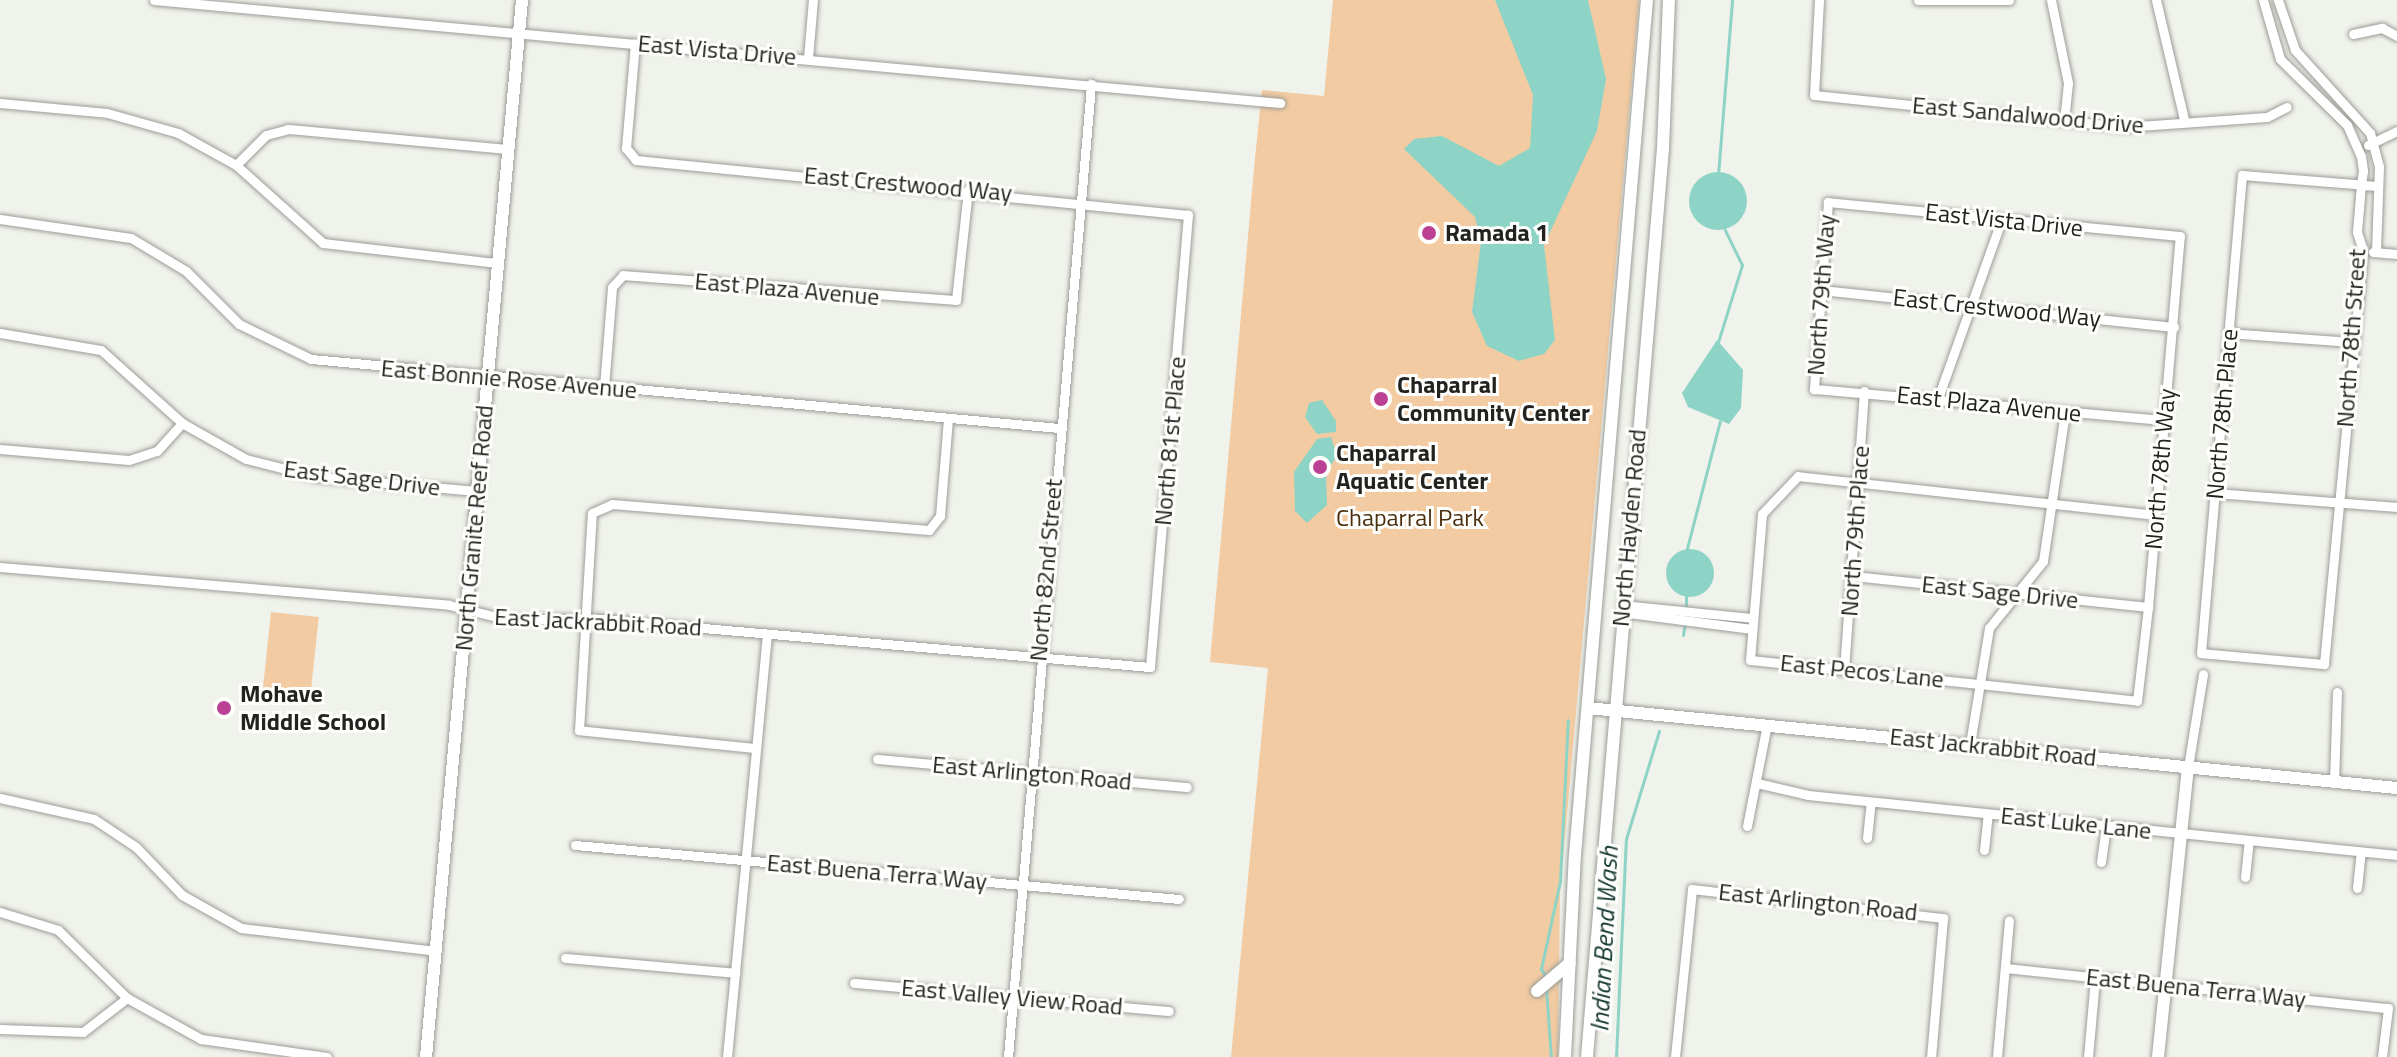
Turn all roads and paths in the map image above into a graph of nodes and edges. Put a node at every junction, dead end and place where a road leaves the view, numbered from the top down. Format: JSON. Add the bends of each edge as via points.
{"nodes":[{"id":1,"x":154,"y":0,"type":"edge"},
{"id":2,"x":522,"y":0,"type":"edge"},
{"id":3,"x":813,"y":0,"type":"edge"},
{"id":4,"x":1647,"y":0,"type":"edge"},
{"id":5,"x":1669,"y":0,"type":"edge"},
{"id":6,"x":1819,"y":0,"type":"edge"},
{"id":7,"x":1918,"y":0,"type":"edge"},
{"id":8,"x":2009,"y":0,"type":"edge"},
{"id":9,"x":2051,"y":0,"type":"edge"},
{"id":10,"x":2156,"y":0,"type":"edge"},
{"id":11,"x":2263,"y":0,"type":"edge"},
{"id":12,"x":2278,"y":0,"type":"edge"},
{"id":13,"x":519,"y":32,"type":"junction"},
{"id":14,"x":2353,"y":34,"type":"dead end"},
{"id":15,"x":2397,"y":36,"type":"edge"},
{"id":16,"x":635,"y":43,"type":"junction"},
{"id":17,"x":808,"y":58,"type":"junction"},
{"id":18,"x":1091,"y":84,"type":"junction"},
{"id":19,"x":0,"y":103,"type":"edge"},
{"id":20,"x":1280,"y":103,"type":"dead end"},
{"id":21,"x":2287,"y":107,"type":"dead end"},
{"id":22,"x":2184,"y":119,"type":"junction"},
{"id":23,"x":2064,"y":121,"type":"junction"},
{"id":24,"x":2397,"y":131,"type":"edge"},
{"id":25,"x":2374,"y":144,"type":"junction"},
{"id":26,"x":2359,"y":148,"type":"junction"},
{"id":27,"x":508,"y":149,"type":"junction"},
{"id":28,"x":236,"y":165,"type":"junction"},
{"id":29,"x":2361,"y":185,"type":"junction"},
{"id":30,"x":2378,"y":186,"type":"junction"},
{"id":31,"x":968,"y":190,"type":"junction"},
{"id":32,"x":1082,"y":200,"type":"junction"},
{"id":33,"x":1828,"y":202,"type":"joint"},
{"id":34,"x":1188,"y":215,"type":"joint"},
{"id":35,"x":0,"y":219,"type":"edge"},
{"id":36,"x":2001,"y":221,"type":"junction"},
{"id":37,"x":2180,"y":236,"type":"joint"},
{"id":38,"x":2363,"y":251,"type":"junction"},
{"id":39,"x":2376,"y":252,"type":"junction"},
{"id":40,"x":2397,"y":254,"type":"edge"},
{"id":41,"x":497,"y":263,"type":"junction"},
{"id":42,"x":1821,"y":290,"type":"junction"},
{"id":43,"x":1968,"y":305,"type":"junction"},
{"id":44,"x":2174,"y":327,"type":"junction"},
{"id":45,"x":0,"y":333,"type":"edge"},
{"id":46,"x":2228,"y":333,"type":"junction"},
{"id":47,"x":2351,"y":342,"type":"junction"},
{"id":48,"x":487,"y":377,"type":"junction"},
{"id":49,"x":604,"y":387,"type":"junction"},
{"id":50,"x":1814,"y":389,"type":"joint"},
{"id":51,"x":1864,"y":391,"type":"junction"},
{"id":52,"x":1938,"y":398,"type":"junction"},
{"id":53,"x":2065,"y":412,"type":"junction"},
{"id":54,"x":948,"y":418,"type":"junction"},
{"id":55,"x":2164,"y":420,"type":"junction"},
{"id":56,"x":182,"y":423,"type":"junction"},
{"id":57,"x":1059,"y":428,"type":"junction"},
{"id":58,"x":0,"y":449,"type":"edge"},
{"id":59,"x":1859,"y":480,"type":"junction"},
{"id":60,"x":478,"y":491,"type":"junction"},
{"id":61,"x":2215,"y":493,"type":"junction"},
{"id":62,"x":2338,"y":503,"type":"junction"},
{"id":63,"x":2056,"y":504,"type":"junction"},
{"id":64,"x":2397,"y":507,"type":"edge"},
{"id":65,"x":2156,"y":515,"type":"junction"},
{"id":66,"x":0,"y":567,"type":"edge"},
{"id":67,"x":1853,"y":576,"type":"junction"},
{"id":68,"x":2013,"y":594,"type":"junction"},
{"id":69,"x":2148,"y":607,"type":"junction"},
{"id":70,"x":1622,"y":608,"type":"junction"},
{"id":71,"x":467,"y":611,"type":"junction"},
{"id":72,"x":1753,"y":618,"type":"junction"},
{"id":73,"x":584,"y":620,"type":"junction"},
{"id":74,"x":1752,"y":629,"type":"junction"},
{"id":75,"x":767,"y":634,"type":"junction"},
{"id":76,"x":1039,"y":657,"type":"junction"},
{"id":77,"x":2324,"y":664,"type":"joint"},
{"id":78,"x":1150,"y":667,"type":"joint"},
{"id":79,"x":1844,"y":670,"type":"junction"},
{"id":80,"x":2203,"y":674,"type":"dead end"},
{"id":81,"x":1975,"y":682,"type":"junction"},
{"id":82,"x":2337,"y":692,"type":"dead end"},
{"id":83,"x":2137,"y":701,"type":"joint"},
{"id":84,"x":1588,"y":708,"type":"junction"},
{"id":85,"x":1612,"y":710,"type":"junction"},
{"id":86,"x":1767,"y":724,"type":"junction"},
{"id":87,"x":1970,"y":744,"type":"junction"},
{"id":88,"x":755,"y":748,"type":"junction"},
{"id":89,"x":877,"y":759,"type":"dead end"},
{"id":90,"x":2188,"y":767,"type":"junction"},
{"id":91,"x":1028,"y":773,"type":"junction"},
{"id":92,"x":2334,"y":782,"type":"junction"},
{"id":93,"x":1757,"y":783,"type":"junction"},
{"id":94,"x":1187,"y":787,"type":"dead end"},
{"id":95,"x":2397,"y":788,"type":"edge"},
{"id":96,"x":0,"y":798,"type":"edge"},
{"id":97,"x":1871,"y":802,"type":"junction"},
{"id":98,"x":1988,"y":814,"type":"junction"},
{"id":99,"x":1747,"y":826,"type":"dead end"},
{"id":100,"x":2106,"y":826,"type":"junction"},
{"id":101,"x":2178,"y":833,"type":"junction"},
{"id":102,"x":1867,"y":838,"type":"dead end"},
{"id":103,"x":2249,"y":840,"type":"junction"},
{"id":104,"x":575,"y":845,"type":"dead end"},
{"id":105,"x":1984,"y":850,"type":"dead end"},
{"id":106,"x":2361,"y":852,"type":"junction"},
{"id":107,"x":2397,"y":855,"type":"edge"},
{"id":108,"x":745,"y":860,"type":"junction"},
{"id":109,"x":2101,"y":862,"type":"dead end"},
{"id":110,"x":2245,"y":877,"type":"dead end"},
{"id":111,"x":1019,"y":885,"type":"junction"},
{"id":112,"x":2357,"y":888,"type":"dead end"},
{"id":113,"x":1179,"y":899,"type":"dead end"},
{"id":114,"x":0,"y":912,"type":"edge"},
{"id":115,"x":2009,"y":921,"type":"dead end"},
{"id":116,"x":436,"y":951,"type":"junction"},
{"id":117,"x":565,"y":958,"type":"dead end"},
{"id":118,"x":1570,"y":963,"type":"junction"},
{"id":119,"x":2005,"y":968,"type":"junction"},
{"id":120,"x":735,"y":973,"type":"junction"},
{"id":121,"x":2095,"y":978,"type":"junction"},
{"id":122,"x":854,"y":983,"type":"dead end"},
{"id":123,"x":2164,"y":985,"type":"junction"},
{"id":124,"x":1537,"y":991,"type":"dead end"},
{"id":125,"x":127,"y":998,"type":"junction"},
{"id":126,"x":1013,"y":998,"type":"junction"},
{"id":127,"x":1169,"y":1011,"type":"dead end"},
{"id":128,"x":0,"y":1029,"type":"edge"},
{"id":129,"x":327,"y":1057,"type":"edge"},
{"id":130,"x":426,"y":1057,"type":"edge"},
{"id":131,"x":727,"y":1057,"type":"edge"},
{"id":132,"x":1008,"y":1057,"type":"edge"},
{"id":133,"x":1565,"y":1057,"type":"edge"},
{"id":134,"x":1587,"y":1057,"type":"edge"},
{"id":135,"x":1675,"y":1057,"type":"edge"},
{"id":136,"x":1931,"y":1057,"type":"edge"},
{"id":137,"x":1997,"y":1057,"type":"edge"},
{"id":138,"x":2088,"y":1057,"type":"edge"},
{"id":139,"x":2158,"y":1057,"type":"edge"},
{"id":140,"x":2382,"y":1057,"type":"edge"}],
"edges":[{"from":1,"to":13,"type":"street","name":"East Vista Drive"},
{"from":2,"to":13,"type":"street","name":"North Granite Reef Road"},
{"from":3,"to":17,"type":"street"},
{"from":4,"to":84,"type":"street","name":"North Hayden Road"},
{"from":5,"to":70,"type":"street","name":"North Hayden Road","via":[[1665,123]]},
{"from":6,"to":23,"type":"street","name":"East Sandalwood Drive","via":[[1814,95]]},
{"from":7,"to":8,"type":"street"},
{"from":9,"to":23,"type":"street","via":[[2068,83]]},
{"from":10,"to":22,"type":"street"},
{"from":11,"to":26,"type":"street","name":"North 78th Street","via":[[2280,59],[2341,118]]},
{"from":12,"to":25,"type":"street","name":"North 78th Street","via":[[2295,50],[2358,111]]},
{"from":13,"to":16,"type":"street","name":"East Vista Drive"},
{"from":13,"to":27,"type":"street","name":"North Granite Reef Road"},
{"from":14,"to":15,"type":"street","via":[[2382,28]]},
{"from":16,"to":17,"type":"street","name":"East Vista Drive"},
{"from":16,"to":31,"type":"street","name":"East Crestwood Way","via":[[628,156]]},
{"from":17,"to":18,"type":"street","name":"East Vista Drive"},
{"from":18,"to":20,"type":"street","name":"East Vista Drive"},
{"from":18,"to":32,"type":"street","name":"North 82nd Street"},
{"from":19,"to":28,"type":"street","via":[[141,120]]},
{"from":21,"to":22,"type":"street","name":"East Sandalwood Drive","via":[[2267,117]]},
{"from":22,"to":23,"type":"street","name":"East Sandalwood Drive","via":[[2124,127]]},
{"from":24,"to":25,"type":"street"},
{"from":25,"to":26,"type":"street"},
{"from":25,"to":30,"type":"street","name":"North 78th Street"},
{"from":26,"to":29,"type":"street","name":"North 78th Street"},
{"from":27,"to":28,"type":"street","via":[[288,129],[266,135]]},
{"from":27,"to":41,"type":"street","name":"North Granite Reef Road"},
{"from":28,"to":41,"type":"street","via":[[323,243]]},
{"from":29,"to":30,"type":"street"},
{"from":29,"to":38,"type":"street","name":"North 78th Street"},
{"from":29,"to":46,"type":"street","name":"North 78th Place","via":[[2242,175]]},
{"from":30,"to":39,"type":"street","name":"North 78th Street"},
{"from":31,"to":32,"type":"street","name":"East Crestwood Way"},
{"from":31,"to":49,"type":"street","name":"East Plaza Avenue","via":[[956,300],[618,276]]},
{"from":32,"to":34,"type":"street","name":"East Crestwood Way"},
{"from":32,"to":57,"type":"street","name":"North 82nd Street"},
{"from":33,"to":36,"type":"street","name":"East Vista Drive"},
{"from":33,"to":42,"type":"street","name":"North 79th Way"},
{"from":34,"to":78,"type":"street","name":"North 81st Place"},
{"from":35,"to":48,"type":"street","name":"East Bonnie Rose Avenue","via":[[131,238],[186,271],[239,324],[311,359]]},
{"from":36,"to":37,"type":"street","name":"East Vista Drive"},
{"from":36,"to":43,"type":"street"},
{"from":37,"to":44,"type":"street","name":"North 78th Way"},
{"from":38,"to":39,"type":"street"},
{"from":38,"to":47,"type":"street","name":"North 78th Street"},
{"from":39,"to":40,"type":"street"},
{"from":41,"to":48,"type":"street","name":"North Granite Reef Road"},
{"from":42,"to":43,"type":"street","name":"East Crestwood Way"},
{"from":42,"to":50,"type":"street","name":"North 79th Way"},
{"from":43,"to":44,"type":"street","name":"East Crestwood Way"},
{"from":43,"to":52,"type":"street","via":[[1968,331]]},
{"from":44,"to":55,"type":"street","name":"North 78th Way"},
{"from":45,"to":56,"type":"street","name":"East Sage Drive","via":[[101,350]]},
{"from":46,"to":47,"type":"street"},
{"from":46,"to":61,"type":"street","name":"North 78th Place"},
{"from":47,"to":62,"type":"street","name":"North 78th Street"},
{"from":48,"to":49,"type":"street","name":"East Bonnie Rose Avenue"},
{"from":48,"to":60,"type":"street","name":"North Granite Reef Road"},
{"from":49,"to":54,"type":"street","name":"East Bonnie Rose Avenue"},
{"from":50,"to":51,"type":"street","name":"East Plaza Avenue"},
{"from":51,"to":52,"type":"street","name":"East Plaza Avenue"},
{"from":51,"to":59,"type":"street","name":"North 79th Place"},
{"from":52,"to":53,"type":"street","name":"East Plaza Avenue"},
{"from":53,"to":55,"type":"street","name":"East Plaza Avenue"},
{"from":53,"to":63,"type":"street"},
{"from":54,"to":57,"type":"street","name":"East Bonnie Rose Avenue"},
{"from":54,"to":73,"type":"street","via":[[935,528],[597,506]]},
{"from":55,"to":65,"type":"street","name":"North 78th Way"},
{"from":56,"to":58,"type":"street","via":[[157,451],[129,460]]},
{"from":56,"to":60,"type":"street","name":"East Sage Drive","via":[[246,459],[297,473]]},
{"from":57,"to":76,"type":"street","name":"North 82nd Street"},
{"from":59,"to":63,"type":"street"},
{"from":59,"to":67,"type":"street","name":"North 79th Place"},
{"from":59,"to":72,"type":"street","via":[[1798,476],[1774,493],[1762,514]]},
{"from":60,"to":71,"type":"street","name":"North Granite Reef Road"},
{"from":61,"to":62,"type":"street"},
{"from":61,"to":77,"type":"street","name":"North 78th Place","via":[[2201,653]]},
{"from":62,"to":64,"type":"street"},
{"from":62,"to":77,"type":"street","name":"North 78th Street"},
{"from":63,"to":65,"type":"street"},
{"from":63,"to":68,"type":"street","via":[[2043,561]]},
{"from":65,"to":69,"type":"street","name":"North 78th Way"},
{"from":66,"to":71,"type":"street","name":"East Jackrabbit Road"},
{"from":67,"to":68,"type":"street","name":"East Sage Drive"},
{"from":67,"to":79,"type":"street","name":"North 79th Place"},
{"from":68,"to":69,"type":"street","name":"East Sage Drive"},
{"from":68,"to":81,"type":"street","via":[[1989,628]]},
{"from":69,"to":83,"type":"street","name":"North 78th Way"},
{"from":70,"to":72,"type":"street"},
{"from":70,"to":74,"type":"street","name":"East Pecos Lane"},
{"from":70,"to":85,"type":"street","name":"North Hayden Road"},
{"from":71,"to":73,"type":"street","name":"East Jackrabbit Road"},
{"from":71,"to":116,"type":"street","name":"North Granite Reef Road"},
{"from":72,"to":74,"type":"street"},
{"from":73,"to":75,"type":"street","name":"East Jackrabbit Road"},
{"from":73,"to":88,"type":"street","via":[[579,730]]},
{"from":74,"to":79,"type":"street","name":"East Pecos Lane","via":[[1750,660]]},
{"from":75,"to":76,"type":"street","name":"East Jackrabbit Road"},
{"from":75,"to":88,"type":"street"},
{"from":76,"to":78,"type":"street","name":"East Jackrabbit Road"},
{"from":76,"to":91,"type":"street","name":"North 82nd Street"},
{"from":79,"to":81,"type":"street","name":"East Pecos Lane"},
{"from":80,"to":90,"type":"street"},
{"from":81,"to":83,"type":"street","name":"East Pecos Lane"},
{"from":81,"to":87,"type":"street"},
{"from":82,"to":92,"type":"street"},
{"from":84,"to":85,"type":"street","name":"East Jackrabbit Road"},
{"from":84,"to":118,"type":"street","name":"North Hayden Road"},
{"from":85,"to":86,"type":"street","name":"East Jackrabbit Road"},
{"from":85,"to":134,"type":"street","name":"North Hayden Road"},
{"from":86,"to":87,"type":"street","name":"East Jackrabbit Road"},
{"from":86,"to":93,"type":"street"},
{"from":87,"to":90,"type":"street","name":"East Jackrabbit Road"},
{"from":88,"to":108,"type":"street"},
{"from":89,"to":91,"type":"street","name":"East Arlington Road"},
{"from":90,"to":92,"type":"street","name":"East Jackrabbit Road"},
{"from":90,"to":101,"type":"street"},
{"from":91,"to":94,"type":"street","name":"East Arlington Road"},
{"from":91,"to":111,"type":"street","name":"North 82nd Street"},
{"from":92,"to":95,"type":"street","name":"East Jackrabbit Road"},
{"from":93,"to":97,"type":"street","name":"East Luke Lane"},
{"from":93,"to":99,"type":"street"},
{"from":96,"to":116,"type":"street","via":[[94,819],[136,847],[182,895],[241,928]]},
{"from":97,"to":98,"type":"street","name":"East Luke Lane"},
{"from":97,"to":102,"type":"street"},
{"from":98,"to":100,"type":"street","name":"East Luke Lane"},
{"from":98,"to":105,"type":"street"},
{"from":100,"to":101,"type":"street","name":"East Luke Lane"},
{"from":100,"to":109,"type":"street"},
{"from":101,"to":103,"type":"street","name":"East Luke Lane"},
{"from":101,"to":123,"type":"street"},
{"from":103,"to":106,"type":"street","name":"East Luke Lane"},
{"from":103,"to":110,"type":"street"},
{"from":104,"to":108,"type":"street","name":"East Buena Terra Way"},
{"from":106,"to":107,"type":"street","name":"East Luke Lane"},
{"from":106,"to":112,"type":"street"},
{"from":108,"to":111,"type":"street","name":"East Buena Terra Way"},
{"from":108,"to":120,"type":"street"},
{"from":111,"to":113,"type":"street","name":"East Buena Terra Way"},
{"from":111,"to":126,"type":"street","name":"North 82nd Street"},
{"from":114,"to":125,"type":"street","via":[[58,930]]},
{"from":115,"to":119,"type":"street"},
{"from":116,"to":130,"type":"street","name":"North Granite Reef Road"},
{"from":117,"to":120,"type":"street"},
{"from":118,"to":124,"type":"street"},
{"from":118,"to":133,"type":"street","name":"North Hayden Road"},
{"from":119,"to":121,"type":"street","name":"East Buena Terra Way"},
{"from":119,"to":137,"type":"street"},
{"from":120,"to":131,"type":"street"},
{"from":121,"to":123,"type":"street","name":"East Buena Terra Way"},
{"from":121,"to":138,"type":"street"},
{"from":122,"to":126,"type":"street","name":"East Valley View Road"},
{"from":123,"to":139,"type":"street"},
{"from":123,"to":140,"type":"street","name":"East Buena Terra Way","via":[[2388,1008]]},
{"from":125,"to":128,"type":"street","via":[[83,1032]]},
{"from":125,"to":129,"type":"street","via":[[212,1042]]},
{"from":126,"to":127,"type":"street","name":"East Valley View Road"},
{"from":126,"to":132,"type":"street","name":"North 82nd Street"},
{"from":135,"to":136,"type":"street","name":"East Arlington Road","via":[[1692,889],[1943,918]]}]}
